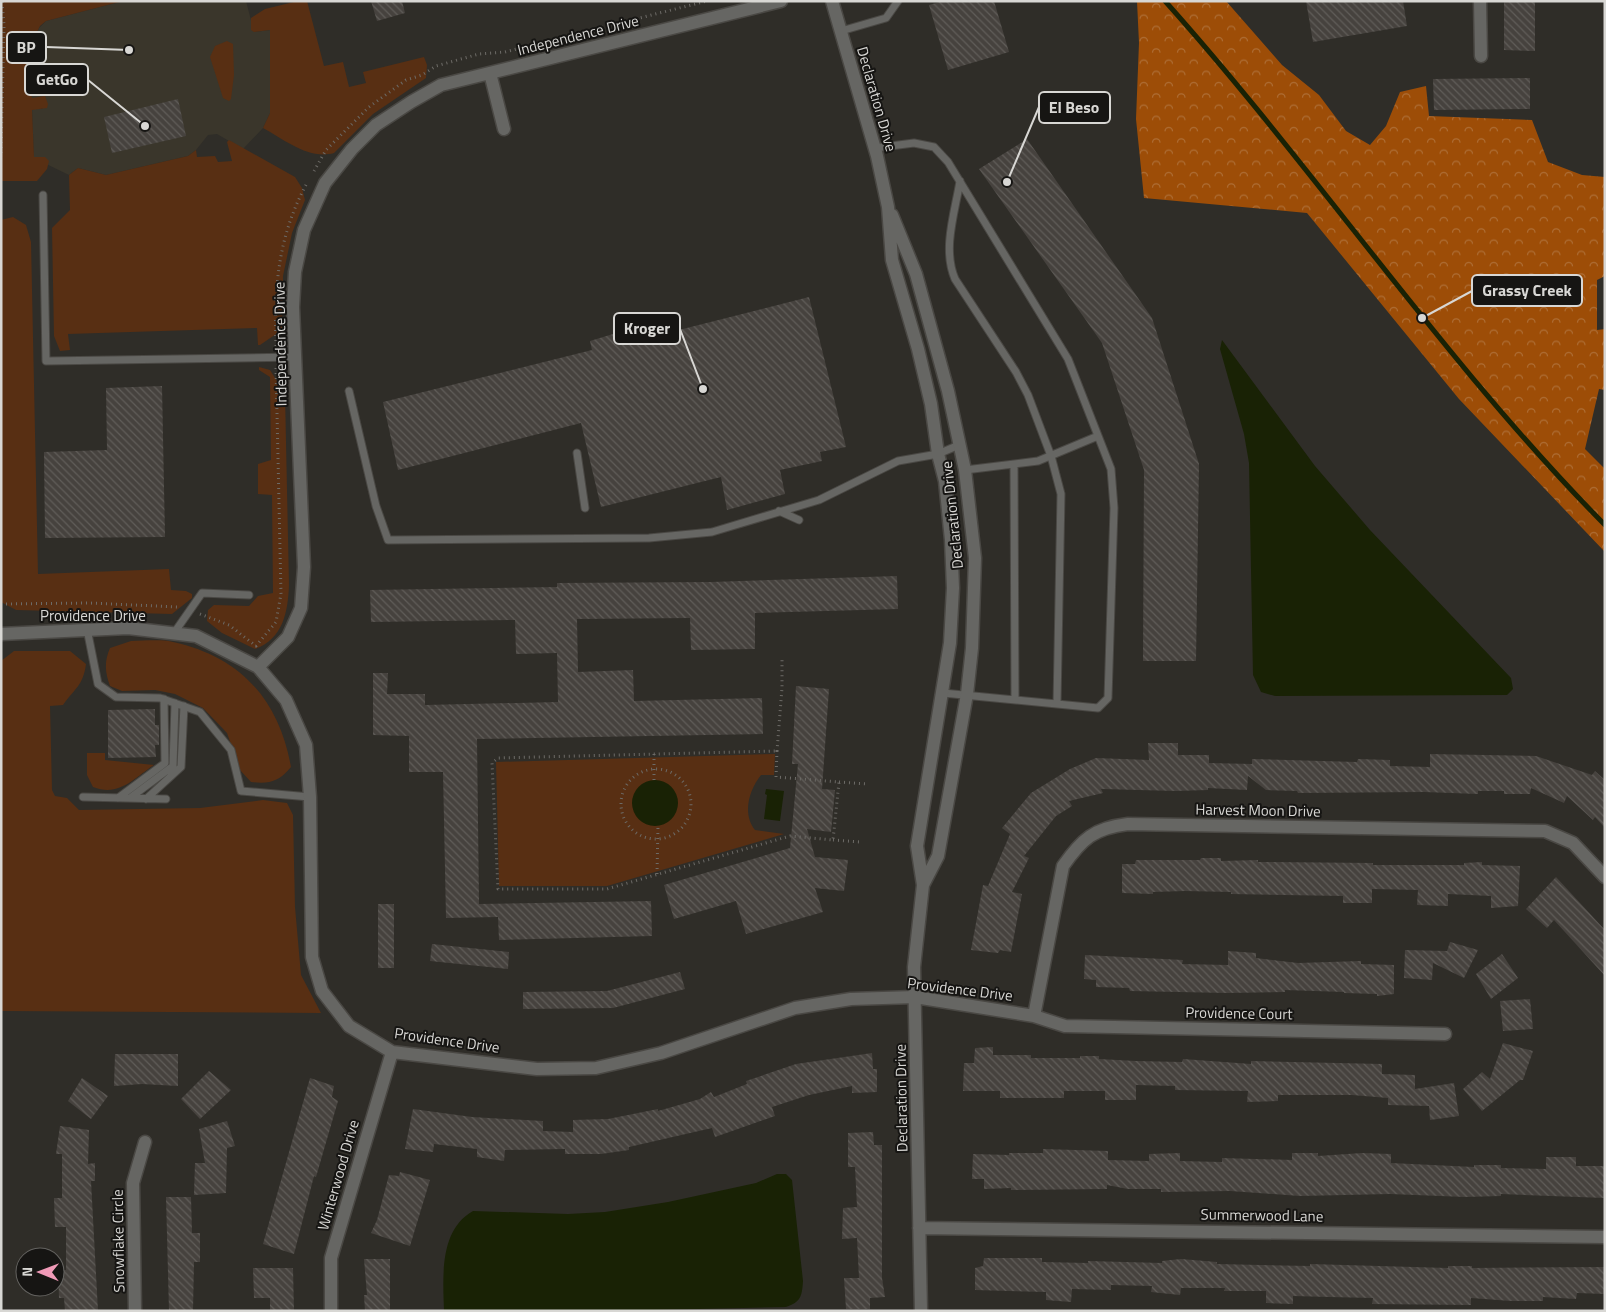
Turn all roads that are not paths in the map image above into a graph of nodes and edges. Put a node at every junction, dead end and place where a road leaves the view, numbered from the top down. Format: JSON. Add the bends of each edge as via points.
{"nodes":[{"id":1,"x":781,"y":1,"type":"edge"},
{"id":2,"x":832,"y":1,"type":"edge"},
{"id":3,"x":898,"y":1,"type":"edge"},
{"id":4,"x":1480,"y":1,"type":"edge"},
{"id":5,"x":841,"y":31,"type":"junction"},
{"id":6,"x":1481,"y":56,"type":"dead end"},
{"id":7,"x":490,"y":73,"type":"junction"},
{"id":8,"x":504,"y":129,"type":"dead end"},
{"id":9,"x":875,"y":148,"type":"junction"},
{"id":10,"x":960,"y":181,"type":"junction"},
{"id":11,"x":43,"y":195,"type":"dead end"},
{"id":12,"x":888,"y":207,"type":"junction"},
{"id":13,"x":296,"y":357,"type":"junction"},
{"id":14,"x":349,"y":391,"type":"dead end"},
{"id":15,"x":1098,"y":436,"type":"junction"},
{"id":16,"x":960,"y":445,"type":"junction"},
{"id":17,"x":577,"y":453,"type":"dead end"},
{"id":18,"x":938,"y":454,"type":"junction"},
{"id":19,"x":1051,"y":456,"type":"junction"},
{"id":20,"x":1014,"y":464,"type":"junction"},
{"id":21,"x":965,"y":470,"type":"junction"},
{"id":22,"x":585,"y":508,"type":"dead end"},
{"id":23,"x":779,"y":512,"type":"junction"},
{"id":24,"x":799,"y":520,"type":"dead end"},
{"id":25,"x":249,"y":595,"type":"dead end"},
{"id":26,"x":87,"y":629,"type":"junction"},
{"id":27,"x":174,"y":633,"type":"junction"},
{"id":28,"x":1,"y":634,"type":"edge"},
{"id":29,"x":258,"y":667,"type":"junction"},
{"id":30,"x":943,"y":692,"type":"junction"},
{"id":31,"x":967,"y":694,"type":"junction"},
{"id":32,"x":164,"y":699,"type":"junction"},
{"id":33,"x":1015,"y":699,"type":"junction"},
{"id":34,"x":175,"y":703,"type":"junction"},
{"id":35,"x":1057,"y":704,"type":"junction"},
{"id":36,"x":184,"y":706,"type":"junction"},
{"id":37,"x":83,"y":797,"type":"dead end"},
{"id":38,"x":310,"y":797,"type":"junction"},
{"id":39,"x":118,"y":798,"type":"junction"},
{"id":40,"x":130,"y":798,"type":"junction"},
{"id":41,"x":146,"y":799,"type":"junction"},
{"id":42,"x":166,"y":799,"type":"dead end"},
{"id":43,"x":1605,"y":877,"type":"edge"},
{"id":44,"x":923,"y":885,"type":"junction"},
{"id":45,"x":915,"y":997,"type":"junction"},
{"id":46,"x":1034,"y":1016,"type":"junction"},
{"id":47,"x":1445,"y":1034,"type":"dead end"},
{"id":48,"x":392,"y":1052,"type":"junction"},
{"id":49,"x":145,"y":1142,"type":"dead end"},
{"id":50,"x":919,"y":1228,"type":"junction"},
{"id":51,"x":1605,"y":1237,"type":"edge"},
{"id":52,"x":135,"y":1311,"type":"edge"},
{"id":53,"x":331,"y":1311,"type":"edge"},
{"id":54,"x":921,"y":1311,"type":"edge"}],
"edges":[{"from":1,"to":7,"type":"street","name":"Independence Drive"},
{"from":2,"to":5,"type":"street","name":"Declaration Drive"},
{"from":3,"to":5,"type":"lane","via":[[886,18]]},
{"from":4,"to":6,"type":"street"},
{"from":5,"to":9,"type":"street","name":"Declaration Drive"},
{"from":7,"to":8,"type":"street"},
{"from":7,"to":13,"type":"street","name":"Independence Drive","via":[[441,84],[376,125],[325,183],[304,230],[295,272]]},
{"from":9,"to":10,"type":"lane","via":[[914,143],[934,147]]},
{"from":9,"to":12,"type":"street","name":"Declaration Drive"},
{"from":10,"to":15,"type":"lane","via":[[1068,359]]},
{"from":10,"to":19,"type":"lane","via":[[949,265],[1016,372]]},
{"from":11,"to":13,"type":"lane","via":[[46,361]]},
{"from":12,"to":16,"type":"street","name":"Declaration Drive","via":[[910,254]]},
{"from":12,"to":18,"type":"street","name":"Declaration Drive","via":[[892,260],[932,404]]},
{"from":13,"to":29,"type":"street","name":"Independence Drive","via":[[304,567],[302,608],[288,637]]},
{"from":14,"to":23,"type":"lane","via":[[376,506],[388,540],[649,538],[712,532]]},
{"from":15,"to":19,"type":"lane"},
{"from":15,"to":35,"type":"lane","via":[[1111,469],[1114,508],[1108,698],[1098,708]]},
{"from":16,"to":18,"type":"lane"},
{"from":16,"to":21,"type":"street","name":"Declaration Drive"},
{"from":17,"to":22,"type":"lane"},
{"from":18,"to":23,"type":"lane","via":[[898,461],[819,500]]},
{"from":18,"to":30,"type":"street","name":"Declaration Drive","via":[[945,481],[952,540],[950,643]]},
{"from":19,"to":20,"type":"lane"},
{"from":19,"to":35,"type":"lane","via":[[1061,494]]},
{"from":20,"to":21,"type":"lane"},
{"from":20,"to":33,"type":"lane"},
{"from":21,"to":31,"type":"street","name":"Declaration Drive","via":[[975,558]]},
{"from":23,"to":24,"type":"lane"},
{"from":25,"to":27,"type":"lane","via":[[202,593]]},
{"from":26,"to":27,"type":"street","name":"Providence Drive","via":[[128,628]]},
{"from":26,"to":28,"type":"street","name":"Providence Drive"},
{"from":26,"to":32,"type":"lane","via":[[98,684],[116,697]]},
{"from":27,"to":29,"type":"street","name":"Providence Drive","via":[[196,636]]},
{"from":29,"to":38,"type":"street","name":"Providence Drive","via":[[286,700],[306,745]]},
{"from":30,"to":31,"type":"lane"},
{"from":30,"to":44,"type":"street","name":"Declaration Drive","via":[[917,846]]},
{"from":31,"to":33,"type":"lane"},
{"from":31,"to":44,"type":"street","name":"Declaration Drive","via":[[938,856]]},
{"from":32,"to":34,"type":"lane"},
{"from":32,"to":39,"type":"lane","via":[[164,763]]},
{"from":33,"to":35,"type":"lane"},
{"from":34,"to":36,"type":"lane"},
{"from":34,"to":40,"type":"lane","via":[[172,766]]},
{"from":36,"to":38,"type":"lane","via":[[200,712],[231,750],[242,791]]},
{"from":36,"to":41,"type":"lane","via":[[181,767]]},
{"from":37,"to":39,"type":"lane"},
{"from":38,"to":48,"type":"street","name":"Providence Drive","via":[[312,957],[322,991],[349,1026]]},
{"from":39,"to":40,"type":"lane"},
{"from":40,"to":41,"type":"lane"},
{"from":41,"to":42,"type":"lane"},
{"from":43,"to":46,"type":"street","name":"Harvest Moon Drive","via":[[1573,843],[1545,831],[1128,824],[1105,827],[1086,838],[1063,866]]},
{"from":44,"to":45,"type":"street","name":"Declaration Drive","via":[[915,959]]},
{"from":45,"to":46,"type":"street","name":"Providence Drive"},
{"from":45,"to":48,"type":"street","name":"Providence Drive","via":[[850,999],[795,1008],[661,1053],[596,1068],[537,1068]]},
{"from":45,"to":50,"type":"street","name":"Declaration Drive"},
{"from":46,"to":47,"type":"street","name":"Providence Court","via":[[1065,1026]]},
{"from":48,"to":53,"type":"street","name":"Winterwood Drive","via":[[331,1258]]},
{"from":49,"to":52,"type":"street","name":"Snowflake Circle","via":[[132,1183]]},
{"from":50,"to":51,"type":"street","name":"Summerwood Lane"},
{"from":50,"to":54,"type":"street","name":"Declaration Drive"}]}
